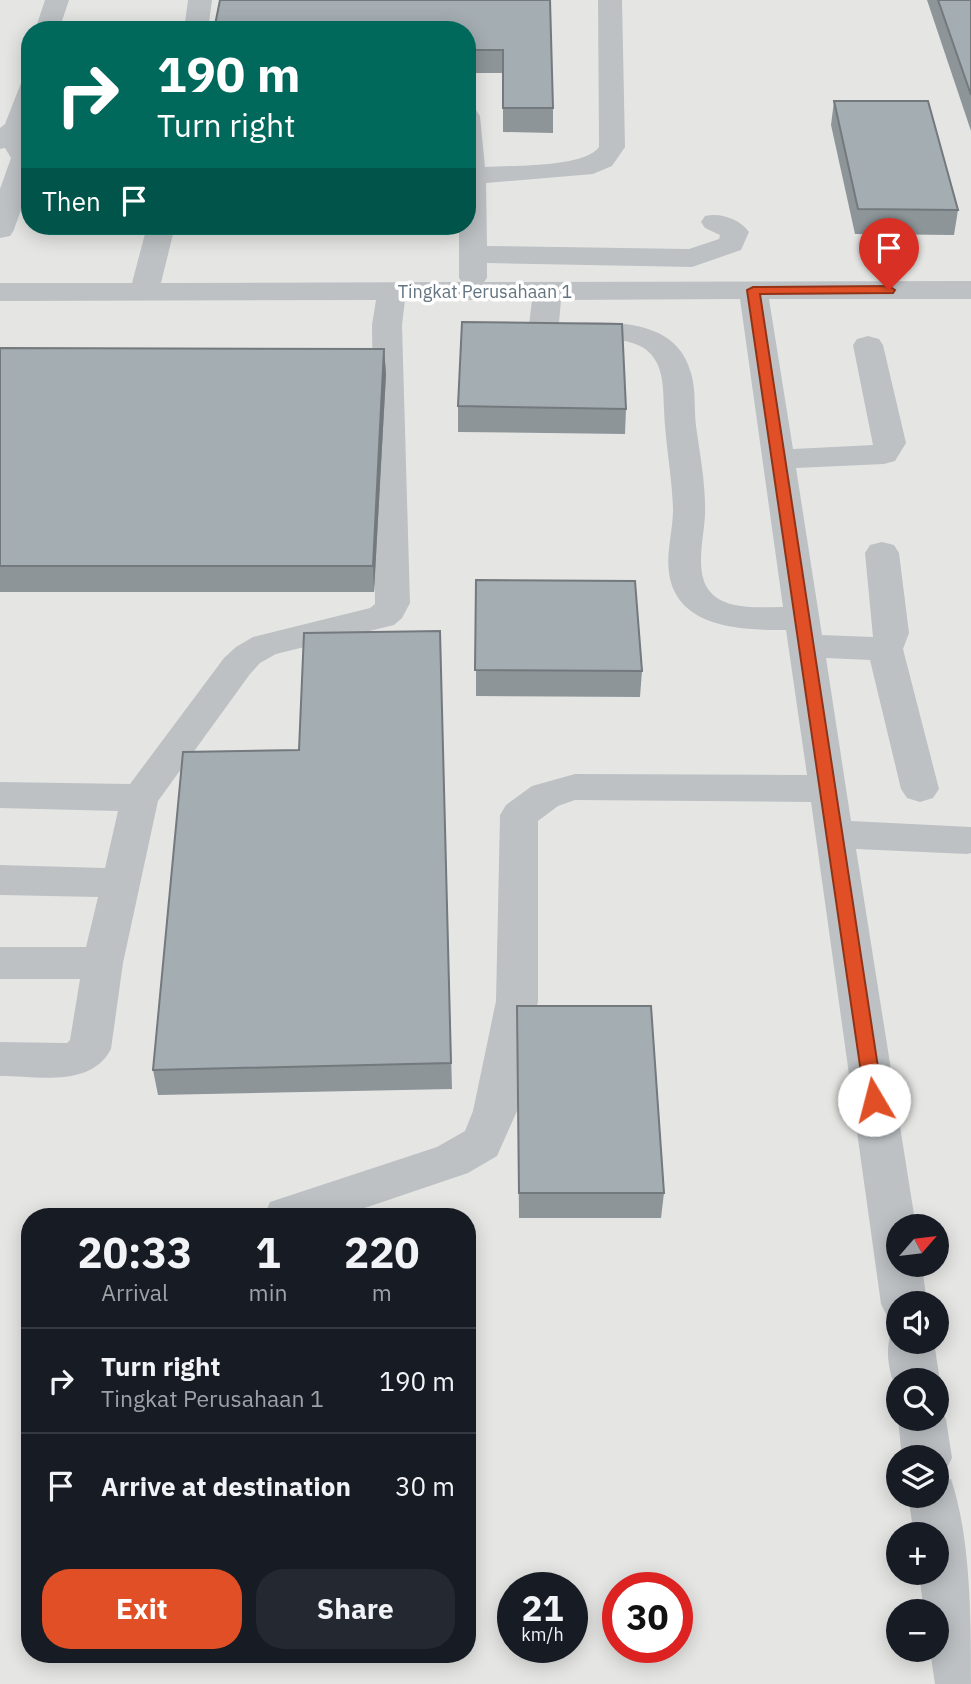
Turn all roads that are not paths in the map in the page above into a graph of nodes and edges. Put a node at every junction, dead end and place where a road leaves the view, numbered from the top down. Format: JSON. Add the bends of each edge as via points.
{"nodes":[{"id":1,"x":57,"y":0,"type":"edge"},
{"id":2,"x":200,"y":0,"type":"edge"},
{"id":3,"x":610,"y":0,"type":"edge"},
{"id":4,"x":50,"y":21,"type":"edge"},
{"id":5,"x":196,"y":21,"type":"edge"},
{"id":6,"x":21,"y":118,"type":"edge"},
{"id":7,"x":2,"y":140,"type":"edge"},
{"id":8,"x":21,"y":153,"type":"edge"},
{"id":9,"x":21,"y":167,"type":"edge"},
{"id":10,"x":476,"y":175,"type":"edge"},
{"id":11,"x":715,"y":222,"type":"dead end"},
{"id":12,"x":0,"y":230,"type":"edge"},
{"id":13,"x":158,"y":235,"type":"edge"},
{"id":14,"x":473,"y":235,"type":"edge"},
{"id":15,"x":474,"y":254,"type":"junction"},
{"id":16,"x":753,"y":290,"type":"junction"},
{"id":17,"x":971,"y":290,"type":"edge"},
{"id":18,"x":392,"y":291,"type":"junction"},
{"id":19,"x":474,"y":291,"type":"junction"},
{"id":20,"x":547,"y":291,"type":"junction"},
{"id":21,"x":0,"y":292,"type":"edge"},
{"id":22,"x":144,"y":292,"type":"junction"},
{"id":23,"x":868,"y":345,"type":"dead end"},
{"id":24,"x":778,"y":459,"type":"junction"},
{"id":25,"x":882,"y":553,"type":"dead end"},
{"id":26,"x":804,"y":632,"type":"junction"},
{"id":27,"x":885,"y":649,"type":"junction"},
{"id":28,"x":828,"y":789,"type":"junction"},
{"id":29,"x":920,"y":789,"type":"dead end"},
{"id":30,"x":0,"y":795,"type":"edge"},
{"id":31,"x":140,"y":798,"type":"junction"},
{"id":32,"x":834,"y":834,"type":"junction"},
{"id":33,"x":967,"y":840,"type":"dead end"},
{"id":34,"x":0,"y":880,"type":"edge"},
{"id":35,"x":120,"y":883,"type":"junction"},
{"id":36,"x":0,"y":963,"type":"edge"},
{"id":37,"x":103,"y":963,"type":"junction"},
{"id":38,"x":0,"y":1059,"type":"edge"},
{"id":39,"x":310,"y":1208,"type":"edge"},
{"id":40,"x":891,"y":1214,"type":"edge"},
{"id":41,"x":935,"y":1508,"type":"edge"},
{"id":42,"x":961,"y":1684,"type":"edge"}],
"edges":[{"from":1,"to":4,"type":"street"},
{"from":2,"to":5,"type":"street"},
{"from":3,"to":10,"type":"street","via":[[612,147],[603,160],[583,168]]},
{"from":6,"to":7,"type":"street","via":[[18,128]]},
{"from":7,"to":8,"type":"street","via":[[15,143]]},
{"from":9,"to":12,"type":"street"},
{"from":11,"to":15,"type":"street","via":[[735,232],[731,244],[692,258]]},
{"from":13,"to":22,"type":"street"},
{"from":14,"to":15,"type":"street"},
{"from":15,"to":19,"type":"street"},
{"from":16,"to":17,"type":"street","name":"Tingkat Perusahaan 1"},
{"from":16,"to":20,"type":"street","name":"Tingkat Perusahaan 1"},
{"from":16,"to":24,"type":"street"},
{"from":18,"to":19,"type":"street","name":"Tingkat Perusahaan 1"},
{"from":18,"to":22,"type":"street","name":"Tingkat Perusahaan 1"},
{"from":18,"to":31,"type":"street","via":[[387,325],[390,610],[382,617],[265,645],[248,654]]},
{"from":19,"to":20,"type":"street","name":"Tingkat Perusahaan 1"},
{"from":20,"to":26,"type":"street","via":[[545,331],[630,333],[652,341],[670,355],[679,380],[687,466],[685,544],[692,593],[726,615]]},
{"from":21,"to":22,"type":"street","name":"Tingkat Perusahaan 1"},
{"from":23,"to":24,"type":"street","via":[[890,443],[884,454]]},
{"from":24,"to":26,"type":"street"},
{"from":25,"to":27,"type":"street","via":[[892,633]]},
{"from":26,"to":27,"type":"street"},
{"from":26,"to":28,"type":"street"},
{"from":27,"to":29,"type":"street"},
{"from":28,"to":32,"type":"street"},
{"from":28,"to":39,"type":"street","via":[[575,787],[545,796],[519,815],[517,1001],[495,1111],[482,1143],[452,1160]]},
{"from":30,"to":31,"type":"street"},
{"from":31,"to":35,"type":"street"},
{"from":32,"to":33,"type":"street"},
{"from":32,"to":40,"type":"street"},
{"from":34,"to":35,"type":"street"},
{"from":35,"to":37,"type":"street"},
{"from":36,"to":37,"type":"street"},
{"from":37,"to":38,"type":"street","via":[[90,1049],[74,1060]]},
{"from":41,"to":42,"type":"street"}]}
